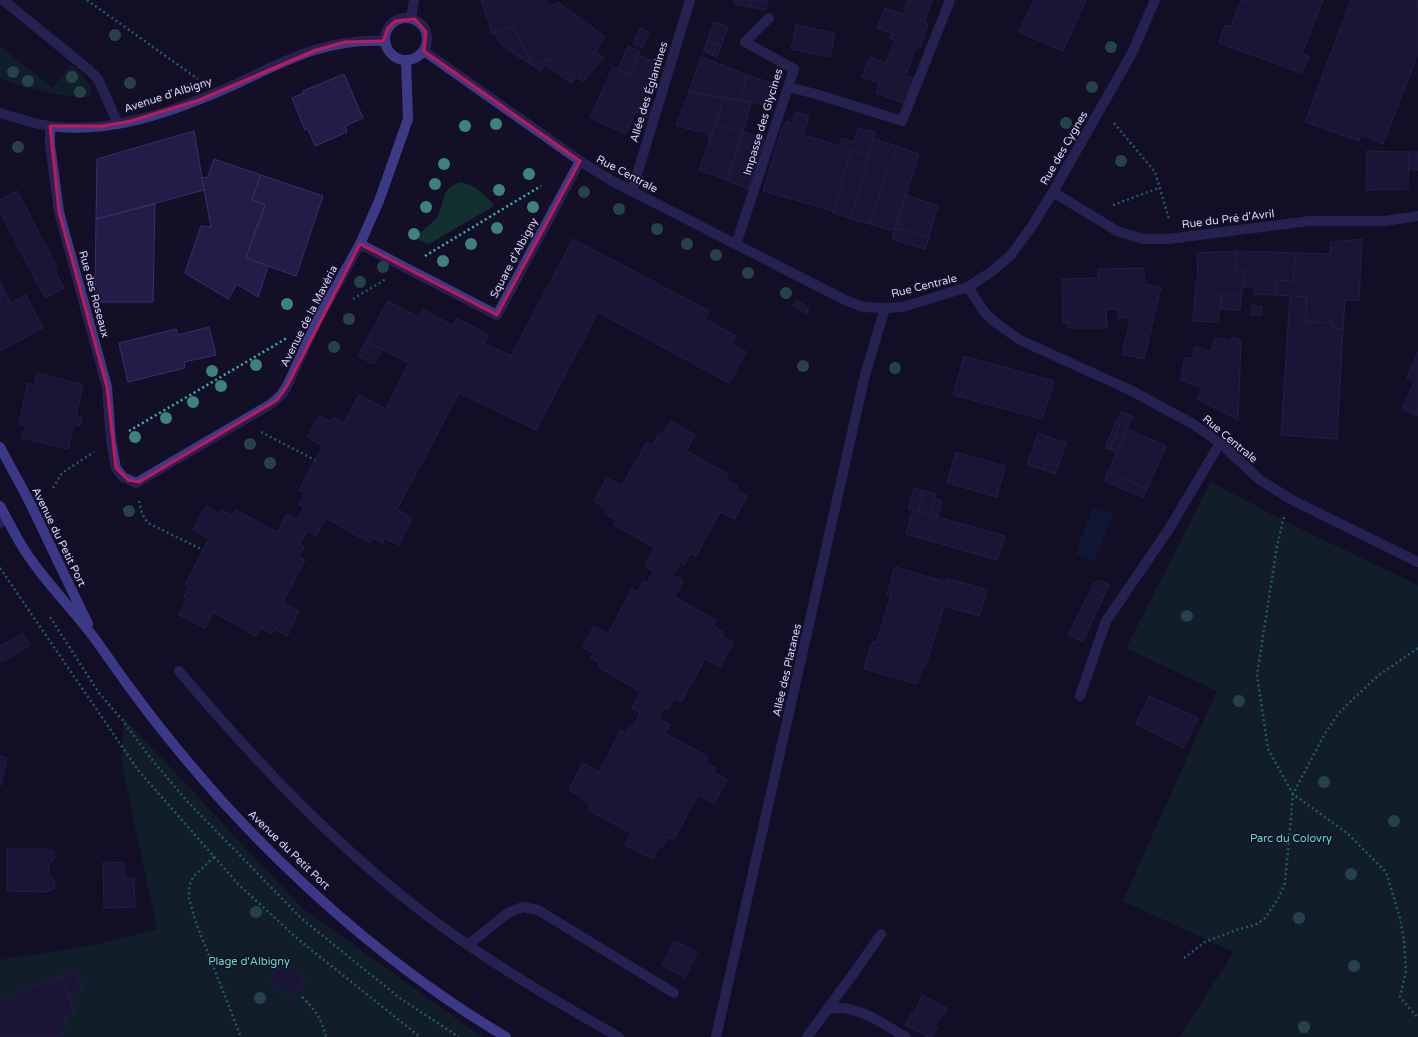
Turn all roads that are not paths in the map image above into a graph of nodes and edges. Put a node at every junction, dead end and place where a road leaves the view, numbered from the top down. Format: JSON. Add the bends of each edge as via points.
{"nodes":[{"id":1,"x":3,"y":0,"type":"edge"},
{"id":2,"x":414,"y":0,"type":"edge"},
{"id":3,"x":690,"y":0,"type":"edge"},
{"id":4,"x":950,"y":0,"type":"edge"},
{"id":5,"x":1155,"y":0,"type":"edge"},
{"id":6,"x":411,"y":18,"type":"junction"},
{"id":7,"x":769,"y":18,"type":"dead end"},
{"id":8,"x":385,"y":41,"type":"junction"},
{"id":9,"x":424,"y":51,"type":"junction"},
{"id":10,"x":406,"y":61,"type":"junction"},
{"id":11,"x":788,"y":87,"type":"junction"},
{"id":12,"x":0,"y":113,"type":"edge"},
{"id":13,"x":118,"y":124,"type":"junction"},
{"id":14,"x":50,"y":126,"type":"junction"},
{"id":15,"x":580,"y":161,"type":"junction"},
{"id":16,"x":632,"y":191,"type":"junction"},
{"id":17,"x":1053,"y":192,"type":"junction"},
{"id":18,"x":1418,"y":216,"type":"edge"},
{"id":19,"x":360,"y":244,"type":"junction"},
{"id":20,"x":736,"y":244,"type":"junction"},
{"id":21,"x":968,"y":288,"type":"junction"},
{"id":22,"x":885,"y":308,"type":"junction"},
{"id":23,"x":1220,"y":443,"type":"junction"},
{"id":24,"x":0,"y":447,"type":"edge"},
{"id":25,"x":136,"y":483,"type":"joint"},
{"id":26,"x":0,"y":506,"type":"edge"},
{"id":27,"x":4,"y":521,"type":"edge"},
{"id":28,"x":1418,"y":562,"type":"edge"},
{"id":29,"x":95,"y":638,"type":"junction"},
{"id":30,"x":179,"y":671,"type":"dead end"},
{"id":31,"x":1080,"y":696,"type":"dead end"},
{"id":32,"x":881,"y":934,"type":"dead end"},
{"id":33,"x":468,"y":944,"type":"junction"},
{"id":34,"x":674,"y":992,"type":"dead end"},
{"id":35,"x":828,"y":1009,"type":"junction"},
{"id":36,"x":506,"y":1037,"type":"edge"},
{"id":37,"x":619,"y":1037,"type":"edge"},
{"id":38,"x":716,"y":1037,"type":"edge"},
{"id":39,"x":807,"y":1037,"type":"edge"},
{"id":40,"x":906,"y":1037,"type":"edge"}],
"edges":[{"from":1,"to":13,"type":"street","via":[[98,79]]},
{"from":2,"to":6,"type":"street"},
{"from":3,"to":16,"type":"street","name":"Allée des Églantines"},
{"from":4,"to":11,"type":"street","via":[[902,121]]},
{"from":5,"to":17,"type":"street","name":"Rue des Cygnes","via":[[1132,53]]},
{"from":6,"to":8,"type":"street","via":[[401,18],[392,23],[386,31]]},
{"from":6,"to":9,"type":"street","via":[[420,23],[426,32],[427,42]]},
{"from":7,"to":11,"type":"street","name":"Impasse des Glycines","via":[[745,42],[794,69]]},
{"from":8,"to":10,"type":"street","via":[[389,53]]},
{"from":8,"to":13,"type":"street","name":"Avenue d'Albigny","via":[[345,42],[293,57],[191,102]]},
{"from":9,"to":10,"type":"street","via":[[416,58]]},
{"from":9,"to":15,"type":"street","name":"Rue Centrale"},
{"from":10,"to":19,"type":"street","name":"Avenue de la Mavéria","via":[[408,119],[379,201]]},
{"from":11,"to":20,"type":"street","name":"Impasse des Glycines"},
{"from":12,"to":14,"type":"street","name":"Avenue d'Albigny"},
{"from":13,"to":14,"type":"street","name":"Avenue d'Albigny","via":[[78,128]]},
{"from":14,"to":25,"type":"street","name":"Rue des Roseaux","via":[[59,212],[107,386],[111,441],[116,468],[123,477]]},
{"from":15,"to":16,"type":"street","name":"Rue Centrale"},
{"from":15,"to":19,"type":"street","name":"Square d'Albigny","via":[[497,315]]},
{"from":16,"to":20,"type":"street","name":"Rue Centrale"},
{"from":17,"to":18,"type":"street","name":"Rue du Pré d'Avril","via":[[1117,231],[1143,239],[1173,238],[1310,221],[1385,221]]},
{"from":17,"to":21,"type":"street","name":"Rue des Cygnes","via":[[1011,255]]},
{"from":19,"to":25,"type":"street","name":"Avenue de la Mavéria","via":[[318,319],[282,394],[271,404]]},
{"from":20,"to":22,"type":"street","name":"Rue Centrale","via":[[845,300],[863,306]]},
{"from":21,"to":22,"type":"street","name":"Rue Centrale","via":[[903,307]]},
{"from":21,"to":23,"type":"street","name":"Rue Centrale","via":[[985,312],[1020,340],[1130,390],[1193,424]]},
{"from":22,"to":38,"type":"street","name":"Allée des Platanes","via":[[865,375]]},
{"from":23,"to":28,"type":"street","name":"Rue Centrale","via":[[1260,480],[1292,500]]},
{"from":23,"to":31,"type":"street","via":[[1169,529],[1106,621]]},
{"from":24,"to":29,"type":"main road","name":"Avenue du Petit Port"},
{"from":26,"to":27,"type":"main road","name":"Avenue du Petit Port"},
{"from":27,"to":29,"type":"main road","name":"Avenue du Petit Port","via":[[32,561]]},
{"from":29,"to":36,"type":"main road","name":"Avenue du Petit Port","via":[[127,685],[168,737],[271,852],[319,898],[430,988]]},
{"from":30,"to":33,"type":"street","via":[[263,767],[320,822],[373,871],[432,919]]},
{"from":32,"to":35,"type":"street"},
{"from":33,"to":34,"type":"street","via":[[508,913],[523,907],[538,910]]},
{"from":33,"to":37,"type":"street","via":[[556,1002]]},
{"from":35,"to":39,"type":"street"},
{"from":35,"to":40,"type":"street","via":[[836,1007],[857,1011]]}]}
